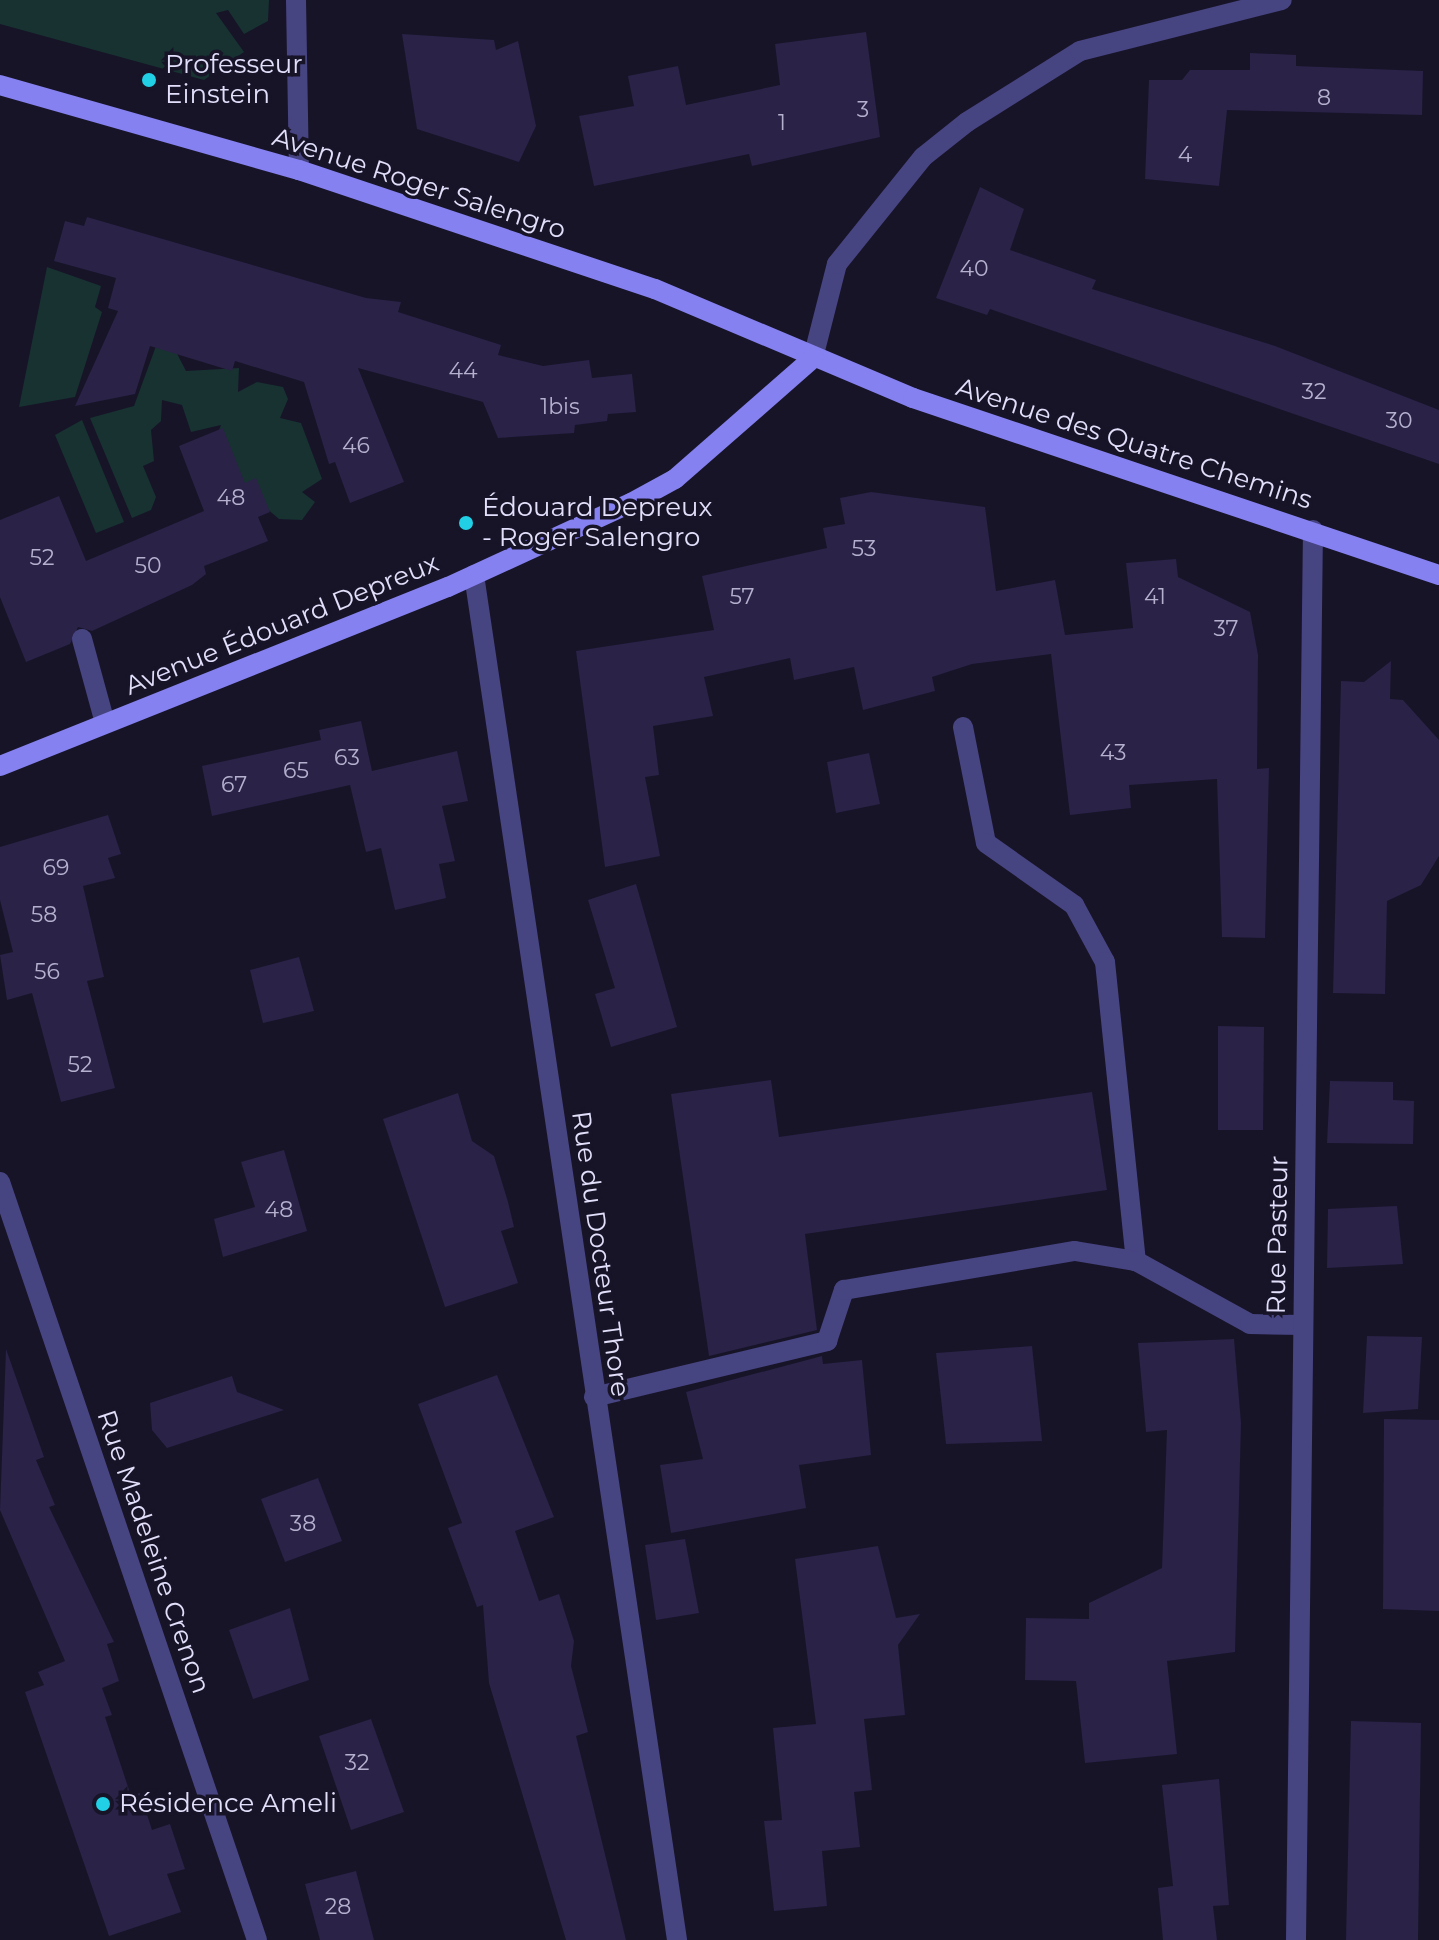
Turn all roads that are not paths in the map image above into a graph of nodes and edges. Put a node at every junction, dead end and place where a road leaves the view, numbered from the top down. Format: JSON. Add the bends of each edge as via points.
{"nodes":[{"id":1,"x":296,"y":0,"type":"edge"},
{"id":2,"x":1272,"y":1,"type":"edge"},
{"id":3,"x":0,"y":85,"type":"edge"},
{"id":4,"x":299,"y":170,"type":"junction"},
{"id":5,"x":813,"y":358,"type":"junction"},
{"id":6,"x":1313,"y":530,"type":"junction"},
{"id":7,"x":474,"y":575,"type":"junction"},
{"id":8,"x":1439,"y":575,"type":"edge"},
{"id":9,"x":82,"y":639,"type":"dead end"},
{"id":10,"x":105,"y":723,"type":"junction"},
{"id":11,"x":963,"y":727,"type":"dead end"},
{"id":12,"x":0,"y":766,"type":"edge"},
{"id":13,"x":0,"y":1182,"type":"edge"},
{"id":14,"x":1136,"y":1261,"type":"junction"},
{"id":15,"x":1303,"y":1325,"type":"junction"},
{"id":16,"x":594,"y":1397,"type":"junction"},
{"id":17,"x":257,"y":1940,"type":"edge"},
{"id":18,"x":677,"y":1940,"type":"edge"},
{"id":19,"x":1296,"y":1940,"type":"edge"}],
"edges":[{"from":1,"to":4,"type":"street"},
{"from":2,"to":5,"type":"street","via":[[1080,51],[956,131],[923,157],[837,264]]},
{"from":3,"to":4,"type":"main road","name":"Avenue Roger Salengro"},
{"from":4,"to":5,"type":"main road","name":"Avenue Roger Salengro","via":[[655,289]]},
{"from":5,"to":6,"type":"main road","name":"Avenue des Quatre Chemins"},
{"from":5,"to":7,"type":"main road","name":"Avenue Édouard Depreux","via":[[675,479]]},
{"from":6,"to":8,"type":"main road","name":"Avenue des Quatre Chemins"},
{"from":6,"to":15,"type":"street","name":"Rue Pasteur"},
{"from":7,"to":10,"type":"main road","name":"Avenue Édouard Depreux"},
{"from":7,"to":16,"type":"street","name":"Rue du Docteur Thore"},
{"from":9,"to":10,"type":"street"},
{"from":10,"to":12,"type":"main road","name":"Avenue Édouard Depreux"},
{"from":11,"to":14,"type":"street","via":[[986,843],[1074,905],[1105,962]]},
{"from":13,"to":17,"type":"street","name":"Rue Madeleine Crenon"},
{"from":14,"to":15,"type":"street","via":[[1250,1324]]},
{"from":14,"to":16,"type":"street","via":[[1075,1251],[844,1290],[827,1341]]},
{"from":15,"to":19,"type":"street","name":"Rue Pasteur"},
{"from":16,"to":18,"type":"street","name":"Rue du Docteur Thore"}]}
